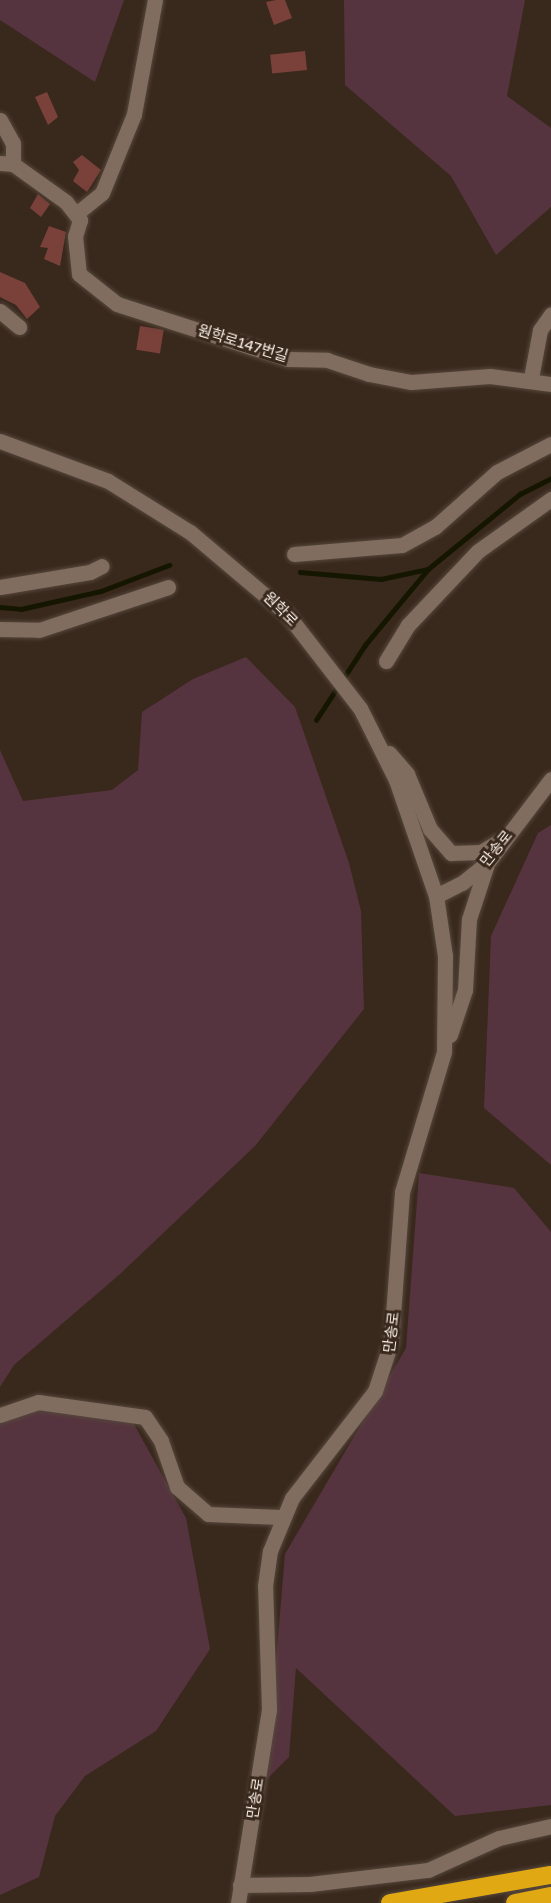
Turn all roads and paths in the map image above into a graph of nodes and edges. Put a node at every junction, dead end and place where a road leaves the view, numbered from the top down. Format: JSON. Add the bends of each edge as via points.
{"nodes":[{"id":1,"x":155,"y":0,"type":"edge"},
{"id":2,"x":0,"y":120,"type":"edge"},
{"id":3,"x":7,"y":164,"type":"edge"},
{"id":4,"x":76,"y":214,"type":"junction"},
{"id":5,"x":0,"y":311,"type":"edge"},
{"id":6,"x":551,"y":314,"type":"edge"},
{"id":7,"x":19,"y":327,"type":"dead end"},
{"id":8,"x":531,"y":378,"type":"junction"},
{"id":9,"x":551,"y":384,"type":"edge"},
{"id":10,"x":0,"y":441,"type":"edge"},
{"id":11,"x":551,"y":444,"type":"edge"},
{"id":12,"x":551,"y":499,"type":"edge"},
{"id":13,"x":294,"y":554,"type":"dead end"},
{"id":14,"x":102,"y":566,"type":"dead end"},
{"id":15,"x":0,"y":587,"type":"edge"},
{"id":16,"x":168,"y":587,"type":"dead end"},
{"id":17,"x":0,"y":630,"type":"edge"},
{"id":18,"x":386,"y":661,"type":"dead end"},
{"id":19,"x":373,"y":733,"type":"junction"},
{"id":20,"x":551,"y":779,"type":"edge"},
{"id":21,"x":507,"y":836,"type":"junction"},
{"id":22,"x":488,"y":862,"type":"junction"},
{"id":23,"x":436,"y":896,"type":"junction"},
{"id":24,"x":444,"y":1052,"type":"junction"},
{"id":25,"x":0,"y":1415,"type":"edge"},
{"id":26,"x":280,"y":1517,"type":"junction"},
{"id":27,"x":551,"y":1826,"type":"edge"},
{"id":28,"x":551,"y":1870,"type":"edge"},
{"id":29,"x":551,"y":1875,"type":"edge"},
{"id":30,"x":495,"y":1884,"type":"junction"},
{"id":31,"x":240,"y":1886,"type":"junction"},
{"id":32,"x":551,"y":1896,"type":"edge"},
{"id":33,"x":238,"y":1903,"type":"edge"},
{"id":34,"x":390,"y":1903,"type":"edge"},
{"id":35,"x":515,"y":1903,"type":"edge"}],
"edges":[{"from":1,"to":4,"type":"street","via":[[134,114],[102,193]]},
{"from":2,"to":3,"type":"street","via":[[13,142]]},
{"from":3,"to":4,"type":"street","via":[[40,180]]},
{"from":4,"to":8,"type":"street","name":"원학로147번길","via":[[80,220],[75,236],[79,274],[117,304],[288,359],[327,360],[411,382],[490,376]]},
{"from":5,"to":7,"type":"street"},
{"from":6,"to":8,"type":"street","via":[[540,330]]},
{"from":8,"to":9,"type":"street","name":"원학로147번길"},
{"from":10,"to":19,"type":"street","name":"원학로","via":[[108,481],[190,532],[261,589],[318,648]]},
{"from":11,"to":13,"type":"street","via":[[497,472],[435,527],[402,545]]},
{"from":12,"to":18,"type":"street","via":[[477,551],[408,624]]},
{"from":14,"to":15,"type":"street"},
{"from":16,"to":17,"type":"street","via":[[39,630]]},
{"from":19,"to":21,"type":"street","via":[[407,774],[430,829],[451,853],[481,852]]},
{"from":19,"to":23,"type":"street","name":"원학로","via":[[396,780]]},
{"from":20,"to":21,"type":"street","name":"만송로"},
{"from":21,"to":22,"type":"street","name":"만송로"},
{"from":22,"to":23,"type":"street","name":"만송로","via":[[462,883]]},
{"from":22,"to":24,"type":"street","via":[[469,919],[462,999]]},
{"from":23,"to":24,"type":"street","name":"만송로","via":[[446,956]]},
{"from":24,"to":26,"type":"street","name":"만송로","via":[[402,1192],[387,1364],[360,1415]]},
{"from":25,"to":26,"type":"street","via":[[38,1402],[145,1417],[161,1441],[177,1487],[208,1514]]},
{"from":26,"to":31,"type":"street","name":"만송로","via":[[265,1586],[269,1710]]},
{"from":27,"to":31,"type":"street","via":[[499,1838],[429,1870],[310,1884]]},
{"from":28,"to":30,"type":"highway"},
{"from":29,"to":30,"type":"highway"},
{"from":30,"to":34,"type":"highway"},
{"from":31,"to":33,"type":"street","name":"만송로"},
{"from":32,"to":35,"type":"highway"}]}
